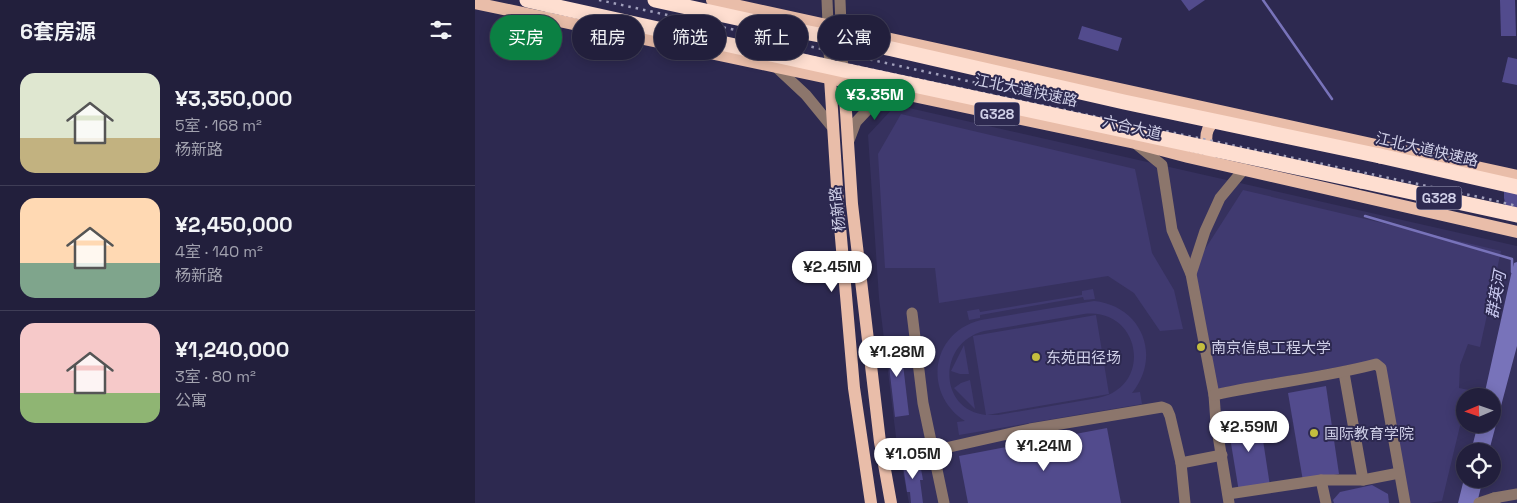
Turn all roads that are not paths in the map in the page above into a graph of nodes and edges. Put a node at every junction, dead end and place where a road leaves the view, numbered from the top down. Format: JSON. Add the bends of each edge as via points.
{"nodes":[{"id":1,"x":527,"y":0,"type":"edge"},
{"id":2,"x":655,"y":0,"type":"edge"},
{"id":3,"x":712,"y":0,"type":"edge"},
{"id":4,"x":827,"y":0,"type":"edge"},
{"id":5,"x":839,"y":0,"type":"edge"},
{"id":6,"x":475,"y":3,"type":"edge"},
{"id":7,"x":828,"y":15,"type":"edge"},
{"id":8,"x":840,"y":15,"type":"edge"},
{"id":9,"x":818,"y":23,"type":"edge"},
{"id":10,"x":890,"y":38,"type":"edge"},
{"id":11,"x":829,"y":60,"type":"edge"},
{"id":12,"x":842,"y":60,"type":"edge"},
{"id":13,"x":775,"y":66,"type":"junction"},
{"id":14,"x":830,"y":78,"type":"junction"},
{"id":15,"x":843,"y":81,"type":"junction"},
{"id":16,"x":897,"y":92,"type":"junction"},
{"id":17,"x":1223,"y":113,"type":"junction"},
{"id":18,"x":833,"y":128,"type":"junction"},
{"id":19,"x":1135,"y":143,"type":"junction"},
{"id":20,"x":848,"y":145,"type":"junction"},
{"id":21,"x":1212,"y":162,"type":"junction"},
{"id":22,"x":1244,"y":169,"type":"junction"},
{"id":23,"x":1517,"y":176,"type":"edge"},
{"id":24,"x":1517,"y":187,"type":"edge"},
{"id":25,"x":1517,"y":215,"type":"edge"},
{"id":26,"x":1517,"y":232,"type":"edge"},
{"id":27,"x":1191,"y":274,"type":"junction"},
{"id":28,"x":912,"y":313,"type":"dead end"},
{"id":29,"x":1344,"y":373,"type":"junction"},
{"id":30,"x":1214,"y":395,"type":"junction"},
{"id":31,"x":932,"y":451,"type":"junction"},
{"id":32,"x":1222,"y":455,"type":"junction"},
{"id":33,"x":1181,"y":463,"type":"junction"},
{"id":34,"x":1399,"y":473,"type":"junction"},
{"id":35,"x":1321,"y":480,"type":"junction"},
{"id":36,"x":1363,"y":480,"type":"junction"},
{"id":37,"x":1517,"y":494,"type":"edge"},
{"id":38,"x":1229,"y":499,"type":"edge"},
{"id":39,"x":1495,"y":501,"type":"edge"},
{"id":40,"x":871,"y":503,"type":"edge"},
{"id":41,"x":891,"y":503,"type":"edge"},
{"id":42,"x":944,"y":503,"type":"edge"},
{"id":43,"x":1185,"y":503,"type":"edge"},
{"id":44,"x":1327,"y":503,"type":"edge"},
{"id":45,"x":1405,"y":503,"type":"edge"},
{"id":46,"x":1479,"y":503,"type":"edge"}],
"edges":[{"from":1,"to":25,"type":"highway","name":"江北大道快速路","number":"G328","bridge":true},
{"from":2,"to":24,"type":"highway","name":"江北大道快速路","number":"G328","bridge":true},
{"from":3,"to":9,"type":"main road","number":"G328"},
{"from":4,"to":7,"type":"street","name":"杨新路"},
{"from":5,"to":8,"type":"street","name":"杨新路"},
{"from":6,"to":13,"type":"main road","name":"六合大道","number":"G328"},
{"from":10,"to":17,"type":"main road","number":"G328"},
{"from":11,"to":14,"type":"street","name":"杨新路"},
{"from":12,"to":15,"type":"street","name":"杨新路"},
{"from":13,"to":14,"type":"main road","name":"六合大道","number":"G328"},
{"from":13,"to":18,"type":"street","via":[[806,95]]},
{"from":14,"to":15,"type":"main road","name":"六合大道","number":"G328"},
{"from":14,"to":18,"type":"main road","name":"杨新路"},
{"from":15,"to":16,"type":"main road","name":"六合大道","number":"G328"},
{"from":15,"to":20,"type":"main road","name":"杨新路"},
{"from":16,"to":19,"type":"main road","name":"六合大道","number":"G328"},
{"from":16,"to":20,"type":"street","via":[[872,105],[856,122]]},
{"from":17,"to":21,"type":"main road","via":[[1209,124],[1205,143]]},
{"from":17,"to":23,"type":"main road","number":"G328"},
{"from":18,"to":40,"type":"main road","name":"杨新路","via":[[854,388]]},
{"from":19,"to":21,"type":"main road","name":"六合大道","number":"G328"},
{"from":19,"to":27,"type":"street","via":[[1162,165],[1172,230]]},
{"from":20,"to":41,"type":"main road","name":"杨新路","via":[[877,422]]},
{"from":21,"to":22,"type":"main road","name":"六合大道","number":"G328"},
{"from":22,"to":26,"type":"main road","name":"六合大道","number":"G328"},
{"from":22,"to":27,"type":"street","via":[[1220,198]]},
{"from":27,"to":30,"type":"street"},
{"from":28,"to":31,"type":"street"},
{"from":29,"to":30,"type":"street"},
{"from":29,"to":34,"type":"street","via":[[1376,364],[1381,368]]},
{"from":29,"to":36,"type":"street"},
{"from":30,"to":32,"type":"street"},
{"from":31,"to":33,"type":"street","via":[[1030,429],[1162,407],[1170,416]]},
{"from":31,"to":42,"type":"street"},
{"from":32,"to":33,"type":"street"},
{"from":32,"to":38,"type":"street"},
{"from":33,"to":43,"type":"street"},
{"from":34,"to":36,"type":"street"},
{"from":34,"to":45,"type":"street"},
{"from":35,"to":36,"type":"street"},
{"from":35,"to":38,"type":"street"},
{"from":35,"to":44,"type":"street"},
{"from":37,"to":39,"type":"street"},
{"from":39,"to":46,"type":"street"}]}
